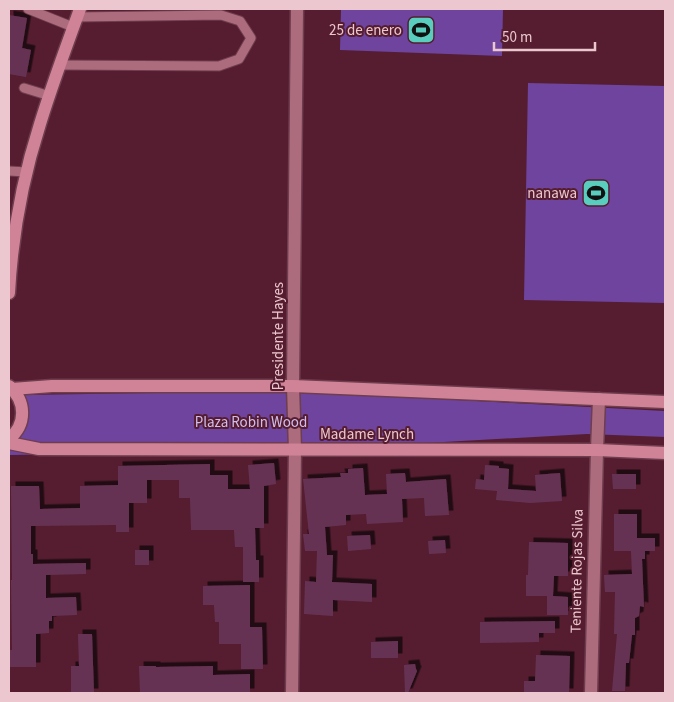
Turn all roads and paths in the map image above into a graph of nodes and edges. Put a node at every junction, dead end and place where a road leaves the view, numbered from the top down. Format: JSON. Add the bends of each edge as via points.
{"nodes":[{"id":1,"x":28,"y":9,"type":"edge"},
{"id":2,"x":297,"y":9,"type":"edge"},
{"id":3,"x":77,"y":18,"type":"edge"},
{"id":4,"x":60,"y":64,"type":"junction"},
{"id":5,"x":24,"y":88,"type":"dead end"},
{"id":6,"x":50,"y":96,"type":"junction"},
{"id":7,"x":9,"y":170,"type":"edge"},
{"id":8,"x":27,"y":172,"type":"junction"},
{"id":9,"x":13,"y":218,"type":"edge"},
{"id":10,"x":9,"y":280,"type":"edge"},
{"id":11,"x":9,"y":293,"type":"edge"},
{"id":12,"x":293,"y":386,"type":"junction"},
{"id":13,"x":10,"y":387,"type":"edge"},
{"id":14,"x":600,"y":399,"type":"junction"},
{"id":15,"x":665,"y":402,"type":"edge"},
{"id":16,"x":9,"y":439,"type":"edge"},
{"id":17,"x":9,"y":444,"type":"edge"},
{"id":18,"x":295,"y":450,"type":"junction"},
{"id":19,"x":596,"y":450,"type":"junction"},
{"id":20,"x":665,"y":453,"type":"edge"},
{"id":21,"x":292,"y":693,"type":"edge"},
{"id":22,"x":591,"y":693,"type":"edge"}],
"edges":[{"from":1,"to":3,"type":"lane"},
{"from":2,"to":12,"type":"street","name":"Presidente Hayes"},
{"from":3,"to":4,"type":"main road"},
{"from":3,"to":4,"type":"lane","via":[[221,15],[240,21],[251,38],[239,59],[219,66]]},
{"from":4,"to":6,"type":"main road"},
{"from":5,"to":6,"type":"lane"},
{"from":6,"to":8,"type":"main road"},
{"from":7,"to":8,"type":"lane"},
{"from":8,"to":9,"type":"main road"},
{"from":9,"to":10,"type":"main road"},
{"from":10,"to":11,"type":"main road"},
{"from":12,"to":13,"type":"main road"},
{"from":12,"to":14,"type":"main road"},
{"from":12,"to":18,"type":"street","name":"Presidente Hayes"},
{"from":13,"to":16,"type":"main road","via":[[20,400],[22,412],[18,429]]},
{"from":14,"to":15,"type":"main road"},
{"from":14,"to":19,"type":"street","name":"Teniente Rojas Silva"},
{"from":17,"to":18,"type":"main road","name":"Madame Lynch","via":[[39,449]]},
{"from":18,"to":19,"type":"main road","name":"Madame Lynch"},
{"from":18,"to":21,"type":"street","name":"Presidente Hayes"},
{"from":19,"to":20,"type":"main road","name":"Madame Lynch"},
{"from":19,"to":22,"type":"street","name":"Teniente Rojas Silva"}]}
